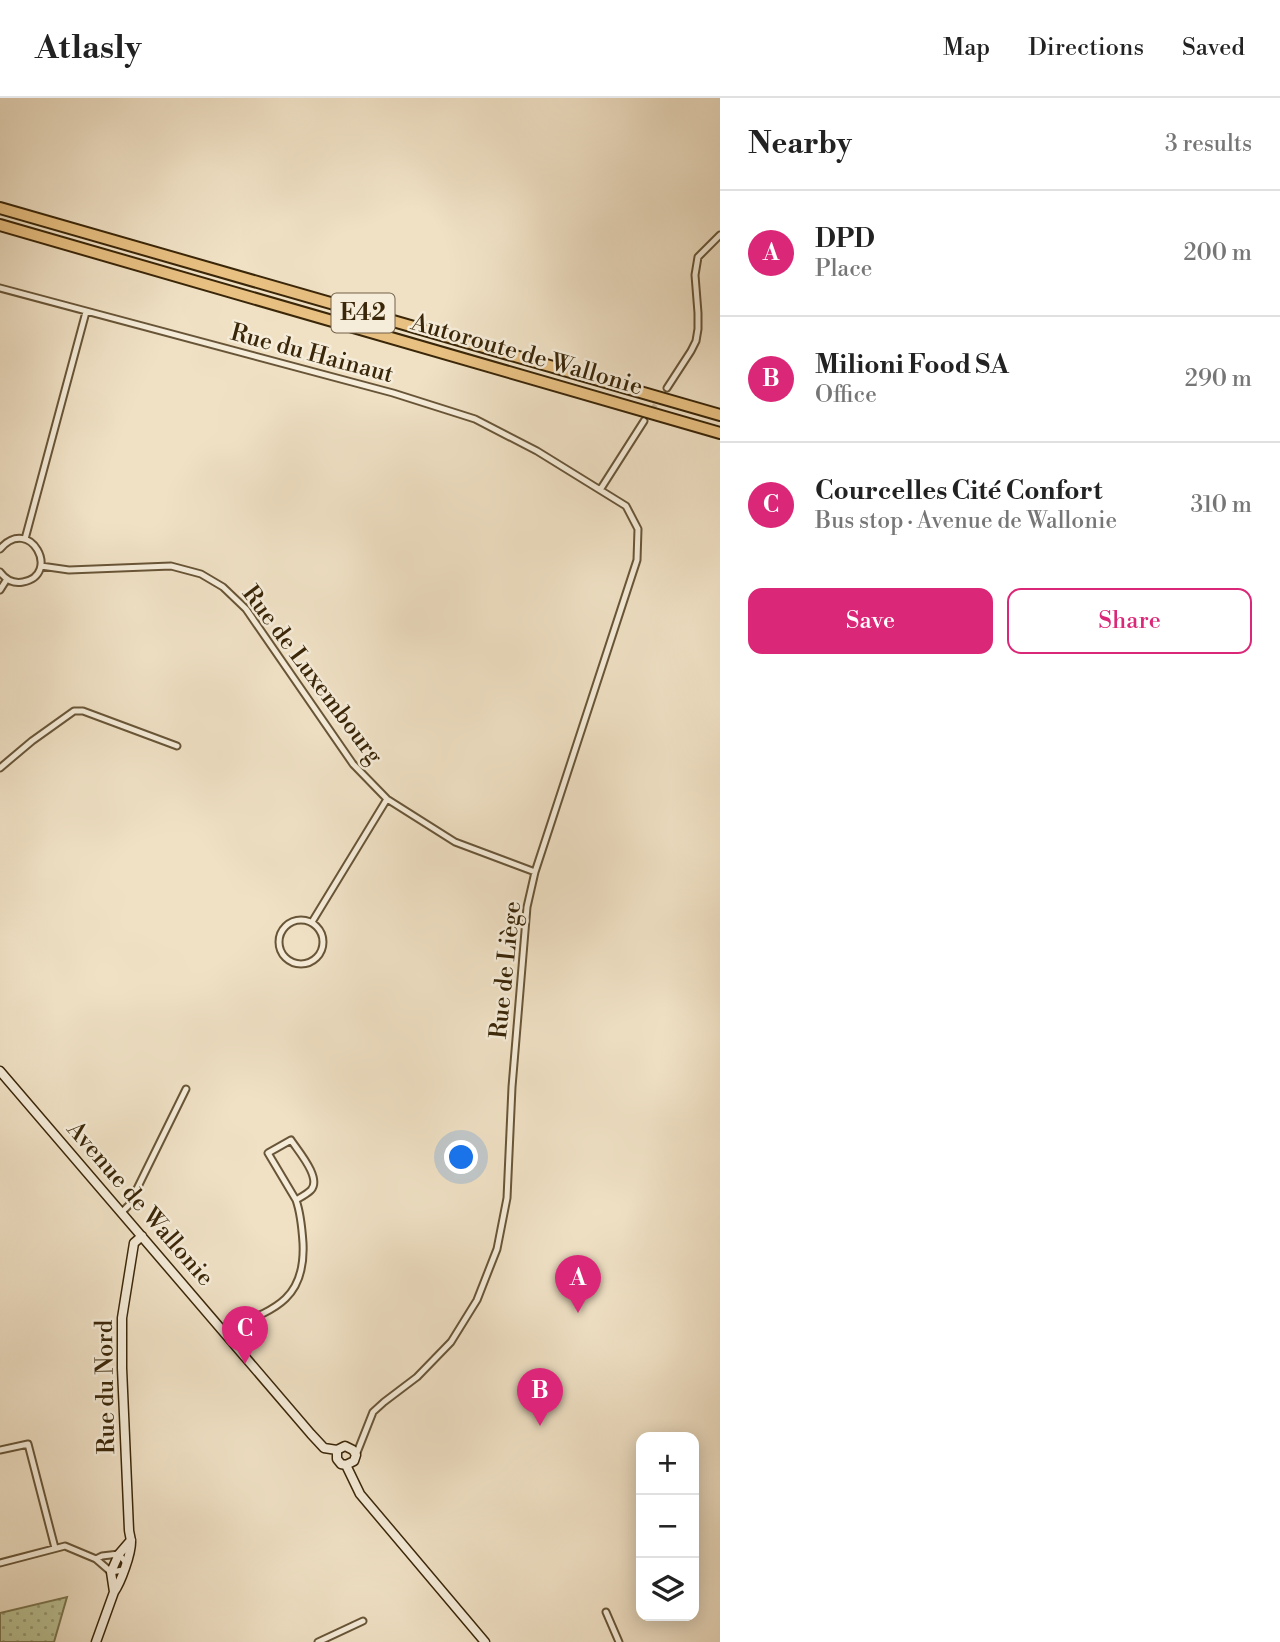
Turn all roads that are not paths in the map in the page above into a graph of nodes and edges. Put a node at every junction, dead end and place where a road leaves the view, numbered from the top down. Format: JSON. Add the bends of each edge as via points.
{"nodes":[{"id":1,"x":0,"y":208,"type":"edge"},
{"id":2,"x":0,"y":225,"type":"edge"},
{"id":3,"x":720,"y":235,"type":"edge"},
{"id":4,"x":0,"y":288,"type":"edge"},
{"id":5,"x":86,"y":312,"type":"junction"},
{"id":6,"x":667,"y":388,"type":"tunnel mouth"},
{"id":7,"x":720,"y":415,"type":"edge"},
{"id":8,"x":644,"y":421,"type":"tunnel mouth"},
{"id":9,"x":720,"y":433,"type":"edge"},
{"id":10,"x":600,"y":490,"type":"junction"},
{"id":11,"x":25,"y":539,"type":"junction"},
{"id":12,"x":0,"y":549,"type":"edge"},
{"id":13,"x":41,"y":566,"type":"junction"},
{"id":14,"x":0,"y":572,"type":"edge"},
{"id":15,"x":7,"y":579,"type":"junction"},
{"id":16,"x":0,"y":590,"type":"edge"},
{"id":17,"x":177,"y":746,"type":"dead end"},
{"id":18,"x":0,"y":768,"type":"edge"},
{"id":19,"x":387,"y":799,"type":"junction"},
{"id":20,"x":535,"y":872,"type":"junction"},
{"id":21,"x":312,"y":922,"type":"junction"},
{"id":22,"x":0,"y":1071,"type":"edge"},
{"id":23,"x":186,"y":1088,"type":"dead end"},
{"id":24,"x":296,"y":1200,"type":"junction"},
{"id":25,"x":121,"y":1213,"type":"junction"},
{"id":26,"x":142,"y":1237,"type":"junction"},
{"id":27,"x":223,"y":1331,"type":"junction"},
{"id":28,"x":362,"y":1437,"type":"junction"},
{"id":29,"x":348,"y":1446,"type":"junction"},
{"id":30,"x":0,"y":1450,"type":"edge"},
{"id":31,"x":337,"y":1450,"type":"junction"},
{"id":32,"x":356,"y":1455,"type":"junction"},
{"id":33,"x":346,"y":1465,"type":"junction"},
{"id":34,"x":131,"y":1540,"type":"junction"},
{"id":35,"x":55,"y":1548,"type":"junction"},
{"id":36,"x":119,"y":1554,"type":"junction"},
{"id":37,"x":96,"y":1559,"type":"junction"},
{"id":38,"x":0,"y":1563,"type":"edge"},
{"id":39,"x":125,"y":1567,"type":"junction"},
{"id":40,"x":111,"y":1572,"type":"junction"},
{"id":41,"x":114,"y":1592,"type":"junction"},
{"id":42,"x":606,"y":1612,"type":"dead end"},
{"id":43,"x":363,"y":1621,"type":"dead end"},
{"id":44,"x":96,"y":1642,"type":"edge"},
{"id":45,"x":318,"y":1642,"type":"edge"},
{"id":46,"x":485,"y":1642,"type":"edge"},
{"id":47,"x":619,"y":1642,"type":"edge"}],
"edges":[{"from":1,"to":7,"type":"highway","name":"Autoroute de Wallonie","number":"E42"},
{"from":2,"to":9,"type":"highway","name":"Autoroute de Wallonie","number":"E42"},
{"from":3,"to":6,"type":"street","via":[[698,257],[698,329],[691,351]]},
{"from":4,"to":5,"type":"street","name":"Rue du Hainaut"},
{"from":5,"to":10,"type":"street","name":"Rue du Hainaut","via":[[475,419]]},
{"from":5,"to":11,"type":"street"},
{"from":8,"to":10,"type":"street"},
{"from":10,"to":20,"type":"street","name":"Rue de Liège","via":[[626,506],[638,529],[638,560]]},
{"from":11,"to":12,"type":"street","via":[[11,540]]},
{"from":11,"to":13,"type":"street","via":[[40,552]]},
{"from":13,"to":15,"type":"street","via":[[27,581]]},
{"from":13,"to":19,"type":"street","name":"Rue de Luxembourg","via":[[69,570],[171,566],[201,574],[223,587],[246,609],[354,764]]},
{"from":14,"to":15,"type":"street"},
{"from":15,"to":16,"type":"street"},
{"from":17,"to":18,"type":"street","via":[[74,711]]},
{"from":19,"to":20,"type":"street","name":"Rue de Luxembourg","via":[[455,842]]},
{"from":19,"to":21,"type":"street"},
{"from":20,"to":28,"type":"street","name":"Rue de Liège","via":[[527,907],[506,1198],[497,1250],[477,1300],[451,1342],[373,1412]]},
{"from":21,"to":21,"type":"street","via":[[298,919],[285,926],[279,947],[287,959],[301,964],[319,955],[323,937]]},
{"from":22,"to":25,"type":"street","name":"Avenue de Wallonie"},
{"from":23,"to":25,"type":"street"},
{"from":24,"to":24,"type":"street","via":[[315,1183],[291,1140],[268,1153]]},
{"from":24,"to":27,"type":"street","via":[[304,1258],[296,1287],[268,1312]]},
{"from":25,"to":26,"type":"street","name":"Avenue de Wallonie"},
{"from":26,"to":27,"type":"street","name":"Avenue de Wallonie"},
{"from":26,"to":34,"type":"street","name":"Rue du Nord","via":[[134,1243],[122,1318]]},
{"from":27,"to":31,"type":"street","name":"Avenue de Wallonie","via":[[324,1448]]},
{"from":28,"to":29,"type":"street","name":"Rue de Liège"},
{"from":28,"to":32,"type":"street","name":"Rue de Liège"},
{"from":29,"to":31,"type":"street"},
{"from":29,"to":32,"type":"street"},
{"from":30,"to":35,"type":"street","via":[[28,1444]]},
{"from":31,"to":33,"type":"street","via":[[337,1459]]},
{"from":32,"to":33,"type":"street"},
{"from":33,"to":46,"type":"street","via":[[360,1494]]},
{"from":34,"to":36,"type":"street"},
{"from":34,"to":39,"type":"street","name":"Rue du Nord"},
{"from":35,"to":37,"type":"street","via":[[65,1546]]},
{"from":35,"to":38,"type":"street"},
{"from":36,"to":37,"type":"street"},
{"from":36,"to":39,"type":"street"},
{"from":36,"to":40,"type":"street"},
{"from":37,"to":40,"type":"street"},
{"from":39,"to":40,"type":"street"},
{"from":39,"to":41,"type":"street","name":"Rue du Nord"},
{"from":40,"to":41,"type":"street","name":"Rue du Nord"},
{"from":41,"to":44,"type":"street","name":"Rue du Nord"},
{"from":42,"to":47,"type":"street"},
{"from":43,"to":45,"type":"street"}]}
